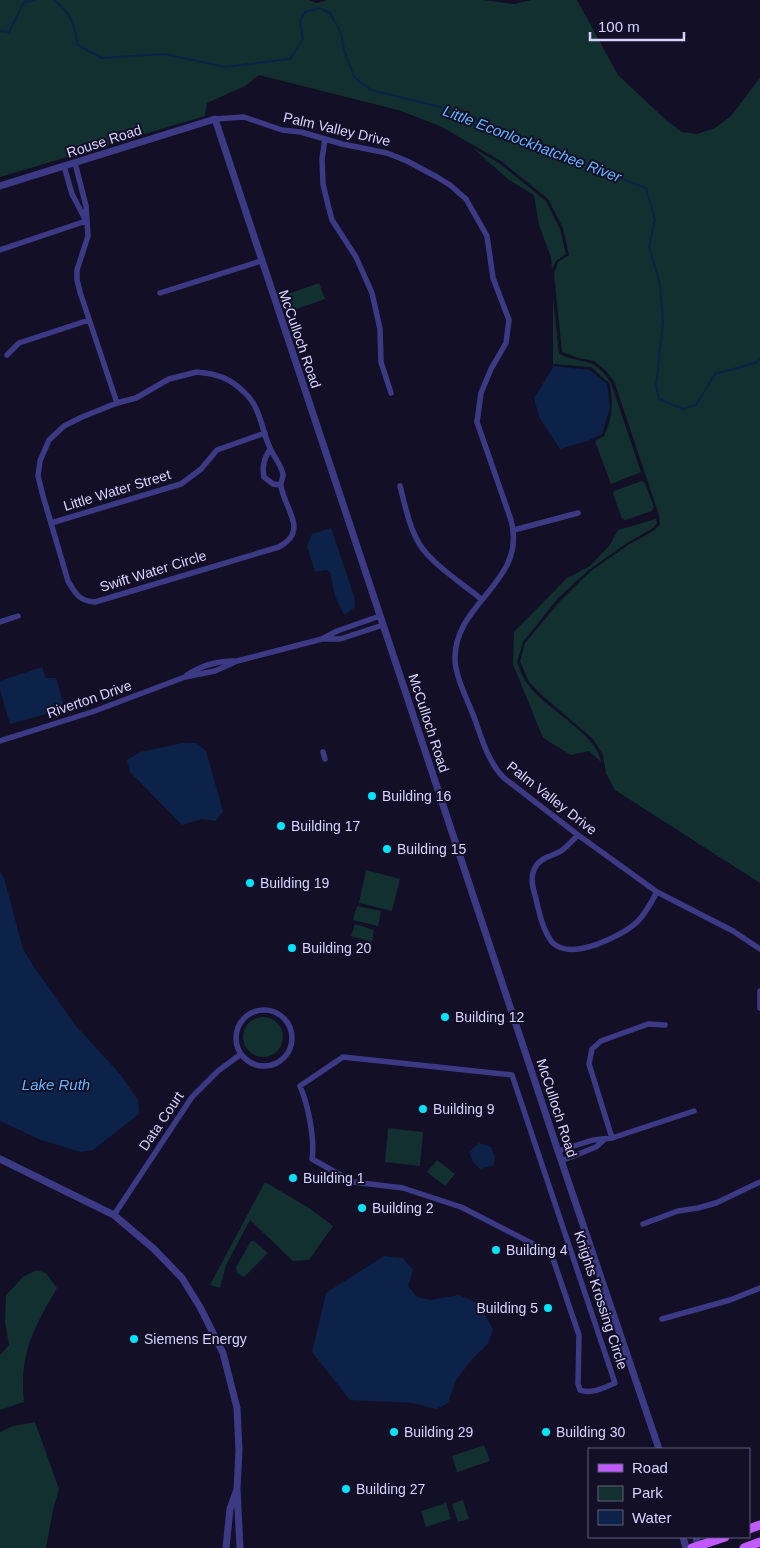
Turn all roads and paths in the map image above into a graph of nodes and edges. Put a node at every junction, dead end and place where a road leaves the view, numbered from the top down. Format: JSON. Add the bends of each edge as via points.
{"nodes":[{"id":1,"x":215,"y":119,"type":"junction"},
{"id":2,"x":325,"y":139,"type":"junction"},
{"id":3,"x":75,"y":163,"type":"junction"},
{"id":4,"x":64,"y":166,"type":"junction"},
{"id":5,"x":0,"y":186,"type":"edge"},
{"id":6,"x":86,"y":221,"type":"junction"},
{"id":7,"x":0,"y":250,"type":"edge"},
{"id":8,"x":260,"y":260,"type":"junction"},
{"id":9,"x":160,"y":293,"type":"dead end"},
{"id":10,"x":89,"y":320,"type":"junction"},
{"id":11,"x":7,"y":354,"type":"dead end"},
{"id":12,"x":391,"y":393,"type":"dead end"},
{"id":13,"x":117,"y":403,"type":"junction"},
{"id":14,"x":265,"y":433,"type":"junction"},
{"id":15,"x":270,"y":450,"type":"junction"},
{"id":16,"x":280,"y":485,"type":"junction"},
{"id":17,"x":400,"y":486,"type":"dead end"},
{"id":18,"x":578,"y":513,"type":"dead end"},
{"id":19,"x":50,"y":523,"type":"junction"},
{"id":20,"x":514,"y":530,"type":"junction"},
{"id":21,"x":481,"y":599,"type":"junction"},
{"id":22,"x":18,"y":616,"type":"dead end"},
{"id":23,"x":380,"y":616,"type":"junction"},
{"id":24,"x":0,"y":622,"type":"edge"},
{"id":25,"x":383,"y":625,"type":"junction"},
{"id":26,"x":322,"y":639,"type":"junction"},
{"id":27,"x":0,"y":741,"type":"edge"},
{"id":28,"x":578,"y":835,"type":"junction"},
{"id":29,"x":657,"y":892,"type":"junction"},
{"id":30,"x":760,"y":949,"type":"edge"},
{"id":31,"x":760,"y":991,"type":"edge"},
{"id":32,"x":760,"y":1008,"type":"edge"},
{"id":33,"x":665,"y":1025,"type":"dead end"},
{"id":34,"x":242,"y":1054,"type":"junction"},
{"id":35,"x":306,"y":1080,"type":"joint"},
{"id":36,"x":694,"y":1111,"type":"dead end"},
{"id":37,"x":609,"y":1139,"type":"junction"},
{"id":38,"x":582,"y":1143,"type":"junction"},
{"id":39,"x":558,"y":1151,"type":"junction"},
{"id":40,"x":585,"y":1151,"type":"junction"},
{"id":41,"x":0,"y":1160,"type":"edge"},
{"id":42,"x":561,"y":1161,"type":"junction"},
{"id":43,"x":760,"y":1182,"type":"edge"},
{"id":44,"x":114,"y":1215,"type":"junction"},
{"id":45,"x":643,"y":1224,"type":"dead end"},
{"id":46,"x":760,"y":1288,"type":"edge"},
{"id":47,"x":662,"y":1319,"type":"dead end"},
{"id":48,"x":659,"y":1448,"type":"edge"},
{"id":49,"x":237,"y":1489,"type":"junction"},
{"id":50,"x":721,"y":1538,"type":"edge"},
{"id":51,"x":760,"y":1542,"type":"edge"},
{"id":52,"x":695,"y":1544,"type":"edge"},
{"id":53,"x":226,"y":1548,"type":"edge"},
{"id":54,"x":240,"y":1548,"type":"edge"},
{"id":55,"x":744,"y":1548,"type":"edge"}],
"edges":[{"from":1,"to":2,"type":"street","name":"Palm Valley Drive","via":[[244,117],[282,130]]},
{"from":1,"to":3,"type":"street","name":"Rouse Road"},
{"from":1,"to":8,"type":"street","name":"McCulloch Road"},
{"from":2,"to":12,"type":"street","via":[[323,184],[328,205],[332,220],[356,257],[372,293],[380,329],[381,362]]},
{"from":2,"to":20,"type":"street","name":"Palm Valley Drive","via":[[387,153],[450,185],[466,199],[487,236],[493,278],[509,320],[509,331],[481,393],[477,422]]},
{"from":3,"to":4,"type":"street","name":"Rouse Road"},
{"from":3,"to":6,"type":"street","via":[[86,206]]},
{"from":4,"to":5,"type":"street","name":"Rouse Road"},
{"from":4,"to":6,"type":"street","via":[[72,194]]},
{"from":6,"to":7,"type":"street"},
{"from":6,"to":10,"type":"street","via":[[88,236],[77,280]]},
{"from":8,"to":9,"type":"street"},
{"from":8,"to":23,"type":"street","name":"McCulloch Road"},
{"from":10,"to":11,"type":"street","via":[[19,343]]},
{"from":10,"to":13,"type":"street"},
{"from":13,"to":14,"type":"street","name":"Swift Water Circle","via":[[136,398],[169,379],[197,372],[218,375],[246,393],[257,407]]},
{"from":13,"to":19,"type":"street","name":"Swift Water Circle","via":[[64,426],[50,440],[40,461],[38,476]]},
{"from":14,"to":15,"type":"street","name":"Swift Water Circle"},
{"from":14,"to":19,"type":"street","name":"Little Water Street","via":[[217,450],[202,469],[181,484]]},
{"from":15,"to":16,"type":"street","name":"Swift Water Circle","via":[[283,476]]},
{"from":15,"to":16,"type":"street","via":[[262,467],[264,477]]},
{"from":16,"to":19,"type":"street","name":"Swift Water Circle","via":[[294,526],[288,542],[95,602],[84,601],[68,581]]},
{"from":17,"to":21,"type":"street","via":[[419,544],[427,555]]},
{"from":18,"to":20,"type":"street"},
{"from":20,"to":21,"type":"street","name":"Palm Valley Drive","via":[[509,562],[501,578]]},
{"from":21,"to":28,"type":"street","name":"Palm Valley Drive","via":[[459,634],[455,661],[487,751],[504,778]]},
{"from":22,"to":24,"type":"street"},
{"from":23,"to":25,"type":"street","name":"McCulloch Road"},
{"from":23,"to":26,"type":"street","name":"Riverton Drive"},
{"from":25,"to":26,"type":"street","name":"Riverton Drive","via":[[340,638]]},
{"from":25,"to":39,"type":"street","name":"McCulloch Road"},
{"from":26,"to":27,"type":"street","name":"Riverton Drive","via":[[236,661],[212,663],[185,677],[92,712]]},
{"from":28,"to":29,"type":"street","name":"Palm Valley Drive"},
{"from":28,"to":29,"type":"street","via":[[562,851],[537,864],[532,874],[542,922],[557,946],[576,949],[622,933],[643,916]]},
{"from":29,"to":30,"type":"street","name":"Palm Valley Drive","via":[[733,931]]},
{"from":31,"to":32,"type":"street"},
{"from":33,"to":37,"type":"street","via":[[648,1024],[601,1040],[592,1049],[589,1064]]},
{"from":34,"to":34,"type":"street","via":[[258,1065],[279,1062],[285,1057],[292,1039],[286,1019],[269,1010],[250,1013],[243,1019],[236,1037]]},
{"from":34,"to":44,"type":"street","name":"Data Court","via":[[192,1096]]},
{"from":35,"to":35,"type":"street","name":"Knights Krossing Circle","via":[[343,1057],[512,1075],[616,1383],[591,1392],[580,1390],[579,1335],[551,1253],[461,1207],[403,1188],[353,1182],[312,1159],[314,1149],[300,1086]]},
{"from":36,"to":37,"type":"street"},
{"from":37,"to":38,"type":"street"},
{"from":37,"to":40,"type":"street"},
{"from":38,"to":39,"type":"street"},
{"from":38,"to":40,"type":"street"},
{"from":39,"to":42,"type":"street","name":"McCulloch Road"},
{"from":40,"to":42,"type":"street"},
{"from":41,"to":44,"type":"street"},
{"from":42,"to":48,"type":"street","name":"McCulloch Road"},
{"from":43,"to":45,"type":"street","via":[[716,1203],[678,1211]]},
{"from":44,"to":49,"type":"street","via":[[182,1278],[223,1353],[237,1408]]},
{"from":46,"to":47,"type":"street"},
{"from":49,"to":53,"type":"street","via":[[230,1510]]},
{"from":49,"to":54,"type":"street"},
{"from":50,"to":52,"type":"main road"},
{"from":51,"to":55,"type":"main road"}]}
